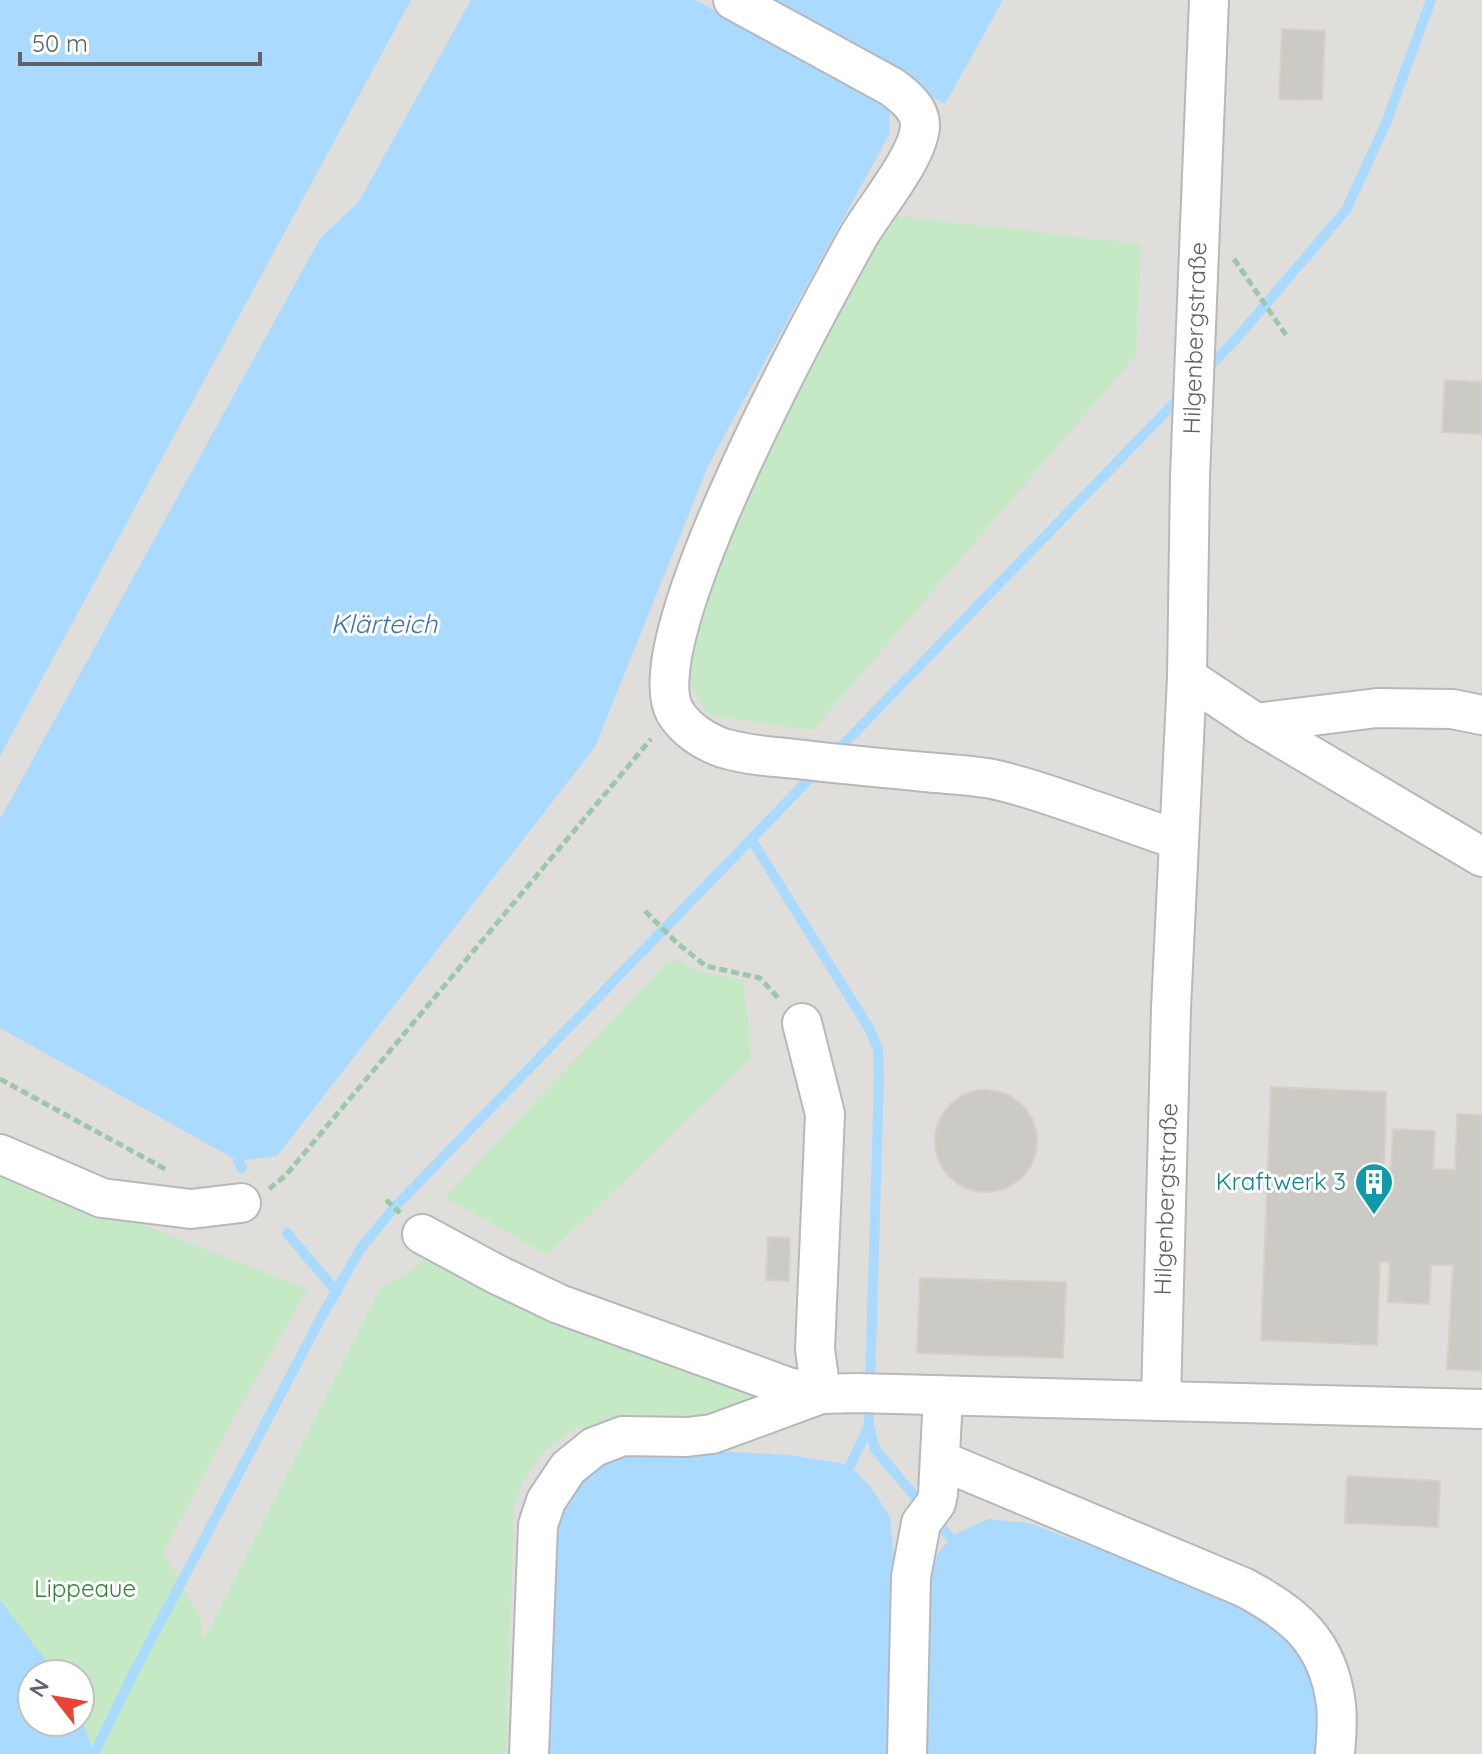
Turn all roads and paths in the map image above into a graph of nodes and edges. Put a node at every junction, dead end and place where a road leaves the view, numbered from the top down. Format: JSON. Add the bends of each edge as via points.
{"nodes":[{"id":1,"x":733,"y":0,"type":"edge"},
{"id":2,"x":1209,"y":0,"type":"edge"},
{"id":3,"x":1216,"y":255,"type":"junction"},
{"id":4,"x":1288,"y":338,"type":"dead end"},
{"id":5,"x":1187,"y":677,"type":"junction"},
{"id":6,"x":675,"y":711,"type":"junction"},
{"id":7,"x":1482,"y":715,"type":"edge"},
{"id":8,"x":1256,"y":723,"type":"junction"},
{"id":9,"x":1179,"y":840,"type":"junction"},
{"id":10,"x":1482,"y":857,"type":"edge"},
{"id":11,"x":645,"y":911,"type":"dead end"},
{"id":12,"x":760,"y":978,"type":"dead end"},
{"id":13,"x":802,"y":1023,"type":"dead end"},
{"id":14,"x":0,"y":1079,"type":"edge"},
{"id":15,"x":0,"y":1154,"type":"edge"},
{"id":16,"x":176,"y":1174,"type":"dead end"},
{"id":17,"x":241,"y":1203,"type":"joint"},
{"id":18,"x":422,"y":1234,"type":"dead end"},
{"id":19,"x":853,"y":1394,"type":"junction"},
{"id":20,"x":943,"y":1396,"type":"junction"},
{"id":21,"x":1161,"y":1401,"type":"junction"},
{"id":22,"x":1482,"y":1409,"type":"edge"},
{"id":23,"x":940,"y":1460,"type":"junction"},
{"id":24,"x":529,"y":1754,"type":"edge"},
{"id":25,"x":907,"y":1754,"type":"edge"},
{"id":26,"x":1335,"y":1754,"type":"edge"}],
"edges":[{"from":1,"to":6,"type":"lane","via":[[892,87],[910,101],[921,121],[908,160],[860,234],[759,426],[711,533],[674,646],[670,667]]},
{"from":2,"to":3,"type":"lane","name":"Hilgenbergstraße"},
{"from":3,"to":4,"type":"path"},
{"from":3,"to":5,"type":"lane","name":"Hilgenbergstraße","via":[[1190,477]]},
{"from":5,"to":8,"type":"lane"},
{"from":5,"to":9,"type":"lane","name":"Hilgenbergstraße"},
{"from":6,"to":9,"type":"lane","via":[[690,730],[724,748],[991,779]]},
{"from":6,"to":17,"type":"path","via":[[286,1175]]},
{"from":7,"to":8,"type":"lane","via":[[1377,708]]},
{"from":8,"to":10,"type":"lane"},
{"from":9,"to":21,"type":"lane","name":"Hilgenbergstraße"},
{"from":11,"to":12,"type":"path","via":[[706,966]]},
{"from":13,"to":19,"type":"lane","via":[[825,1114],[815,1349]]},
{"from":14,"to":16,"type":"path"},
{"from":15,"to":17,"type":"lane","via":[[102,1198],[191,1209]]},
{"from":18,"to":19,"type":"lane","via":[[559,1304],[788,1387]]},
{"from":19,"to":20,"type":"lane"},
{"from":19,"to":24,"type":"lane","via":[[712,1434],[623,1436],[594,1447],[568,1468],[546,1501],[538,1525]]},
{"from":20,"to":21,"type":"lane"},
{"from":20,"to":23,"type":"lane"},
{"from":21,"to":22,"type":"lane"},
{"from":23,"to":25,"type":"lane","via":[[911,1577]]},
{"from":23,"to":26,"type":"lane","via":[[1271,1602],[1317,1646],[1330,1675],[1336,1706]]}]}
